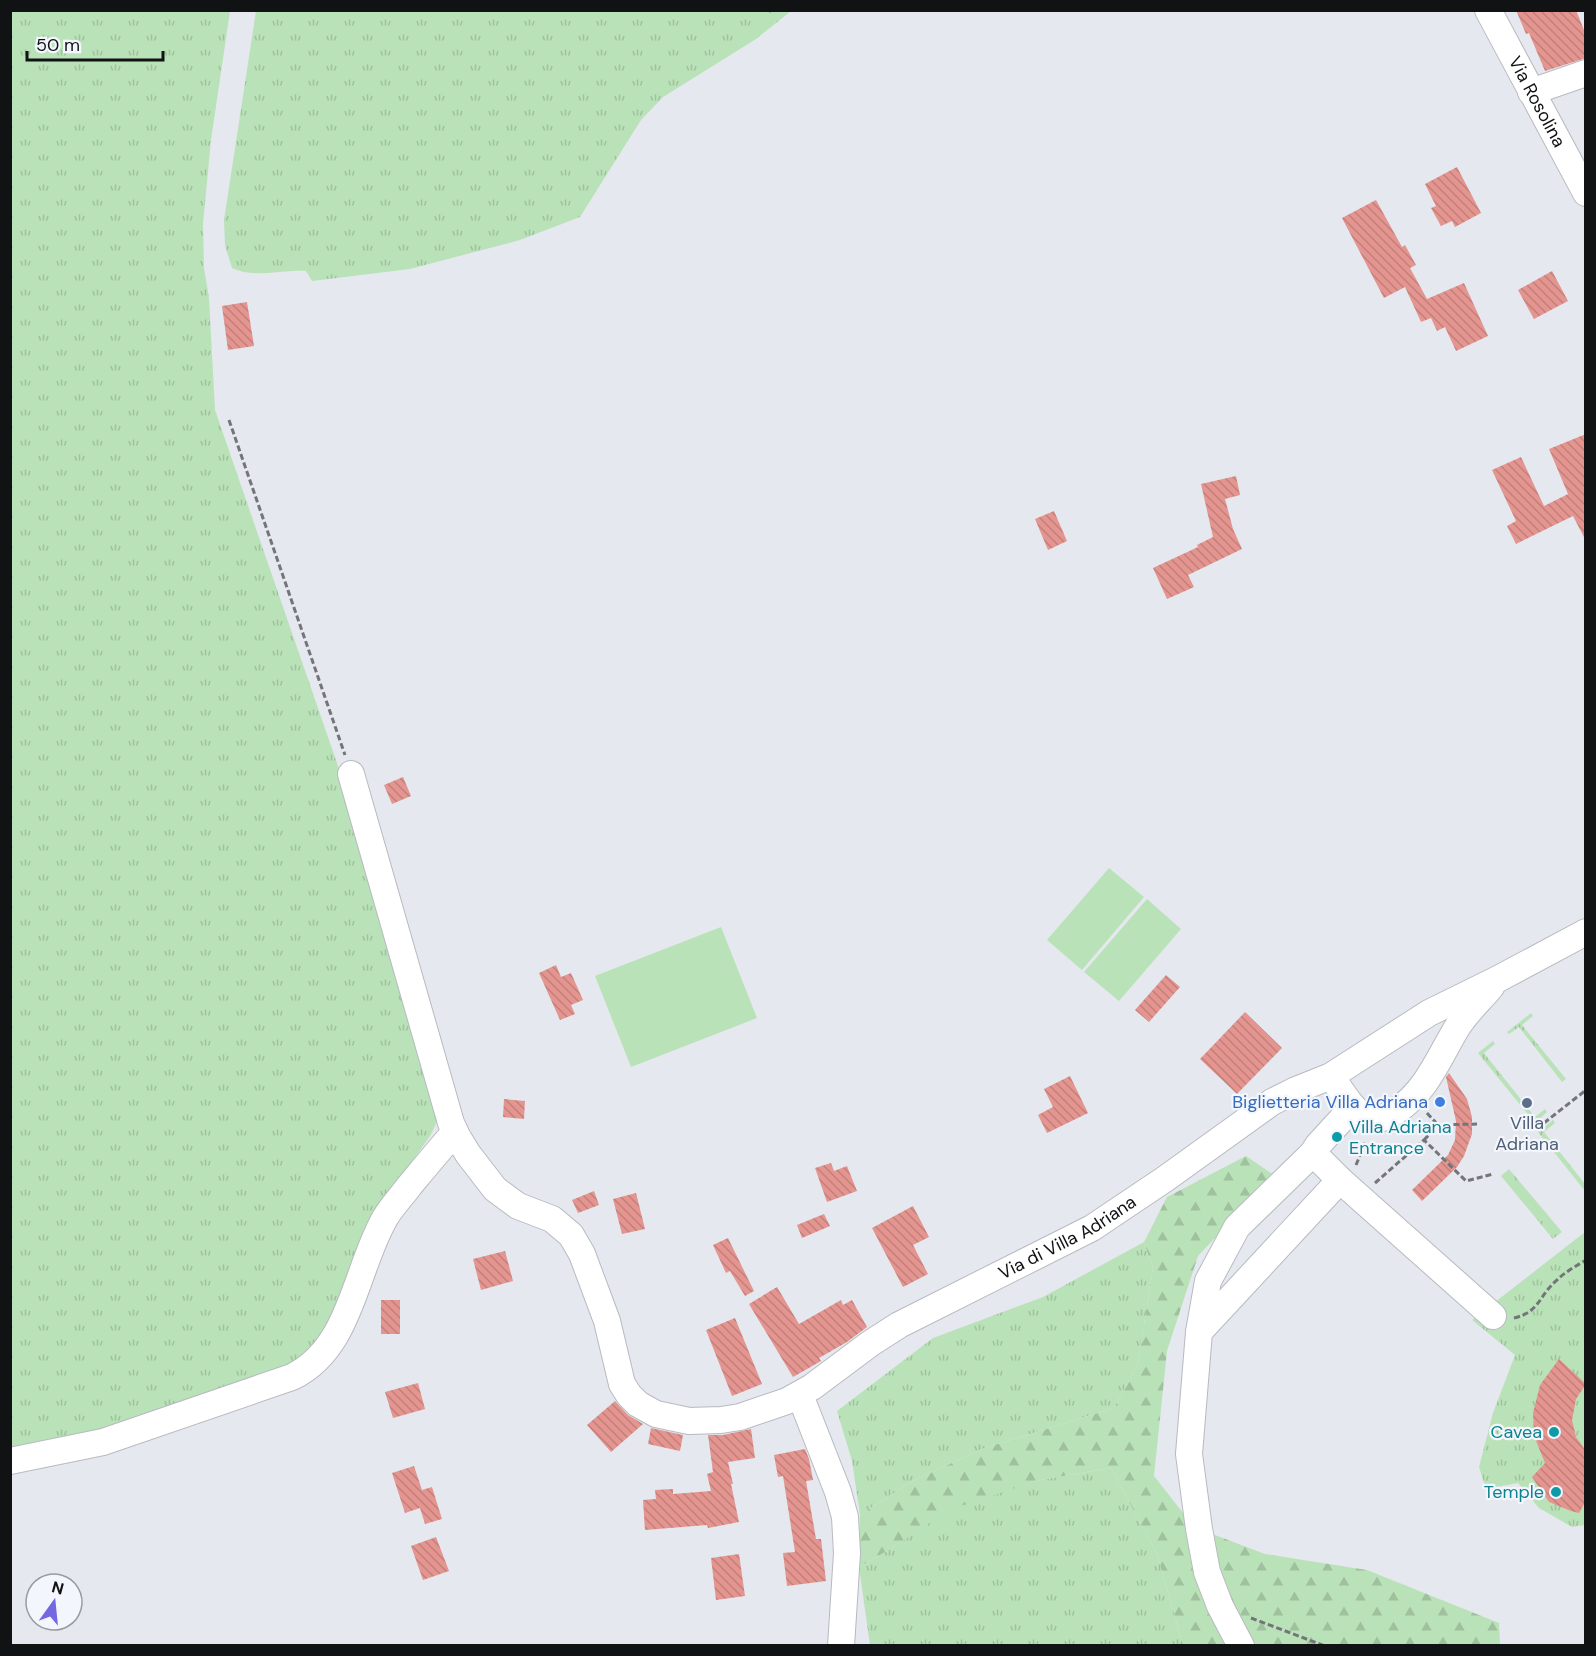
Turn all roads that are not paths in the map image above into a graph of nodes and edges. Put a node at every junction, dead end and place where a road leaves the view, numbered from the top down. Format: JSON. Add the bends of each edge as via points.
{"nodes":[{"id":1,"x":1488,"y":10,"type":"edge"},
{"id":2,"x":1586,"y":73,"type":"edge"},
{"id":3,"x":1531,"y":92,"type":"junction"},
{"id":4,"x":1586,"y":193,"type":"edge"},
{"id":5,"x":351,"y":774,"type":"road end"},
{"id":6,"x":1586,"y":932,"type":"edge"},
{"id":7,"x":1498,"y":980,"type":"junction"},
{"id":8,"x":1411,"y":1024,"type":"junction"},
{"id":9,"x":1444,"y":1051,"type":"junction"},
{"id":10,"x":1331,"y":1076,"type":"junction"},
{"id":11,"x":1364,"y":1113,"type":"junction"},
{"id":12,"x":455,"y":1132,"type":"junction"},
{"id":13,"x":1313,"y":1153,"type":"junction"},
{"id":14,"x":1340,"y":1180,"type":"junction"},
{"id":15,"x":1493,"y":1316,"type":"road end"},
{"id":16,"x":1199,"y":1332,"type":"junction"},
{"id":17,"x":800,"y":1395,"type":"junction"},
{"id":18,"x":10,"y":1461,"type":"edge"},
{"id":19,"x":841,"y":1646,"type":"edge"},
{"id":20,"x":1241,"y":1646,"type":"edge"}],
"edges":[{"from":1,"to":3,"type":"street","name":"Via Rosolina"},
{"from":2,"to":3,"type":"street"},
{"from":3,"to":4,"type":"street","name":"Via Rosolina"},
{"from":5,"to":12,"type":"street","name":"Via di Villa Adriana"},
{"from":6,"to":7,"type":"street","name":"Via di Villa Adriana"},
{"from":7,"to":8,"type":"street","name":"Via di Villa Adriana"},
{"from":7,"to":9,"type":"street","name":"Via di Villa Adriana","via":[[1462,1022]]},
{"from":8,"to":9,"type":"street"},
{"from":8,"to":10,"type":"street","name":"Via di Villa Adriana"},
{"from":9,"to":11,"type":"street","name":"Via di Villa Adriana","via":[[1408,1104],[1387,1117]]},
{"from":10,"to":11,"type":"street"},
{"from":10,"to":17,"type":"street","name":"Via di Villa Adriana","via":[[1272,1102],[1092,1228],[899,1325]]},
{"from":11,"to":13,"type":"street","via":[[1318,1145]]},
{"from":12,"to":17,"type":"street","name":"Via di Villa Adriana","via":[[482,1174],[506,1198],[552,1219],[571,1235],[607,1321],[622,1384],[638,1404],[679,1420],[711,1421],[740,1417]]},
{"from":12,"to":18,"type":"street","via":[[388,1213],[339,1330],[309,1367],[292,1377],[103,1442]]},
{"from":13,"to":14,"type":"street"},
{"from":13,"to":16,"type":"street","via":[[1237,1227],[1208,1281]]},
{"from":14,"to":15,"type":"street"},
{"from":14,"to":16,"type":"street"},
{"from":16,"to":20,"type":"street","via":[[1190,1454],[1199,1529],[1207,1572]]},
{"from":17,"to":19,"type":"street","via":[[845,1517],[847,1553]]}]}
